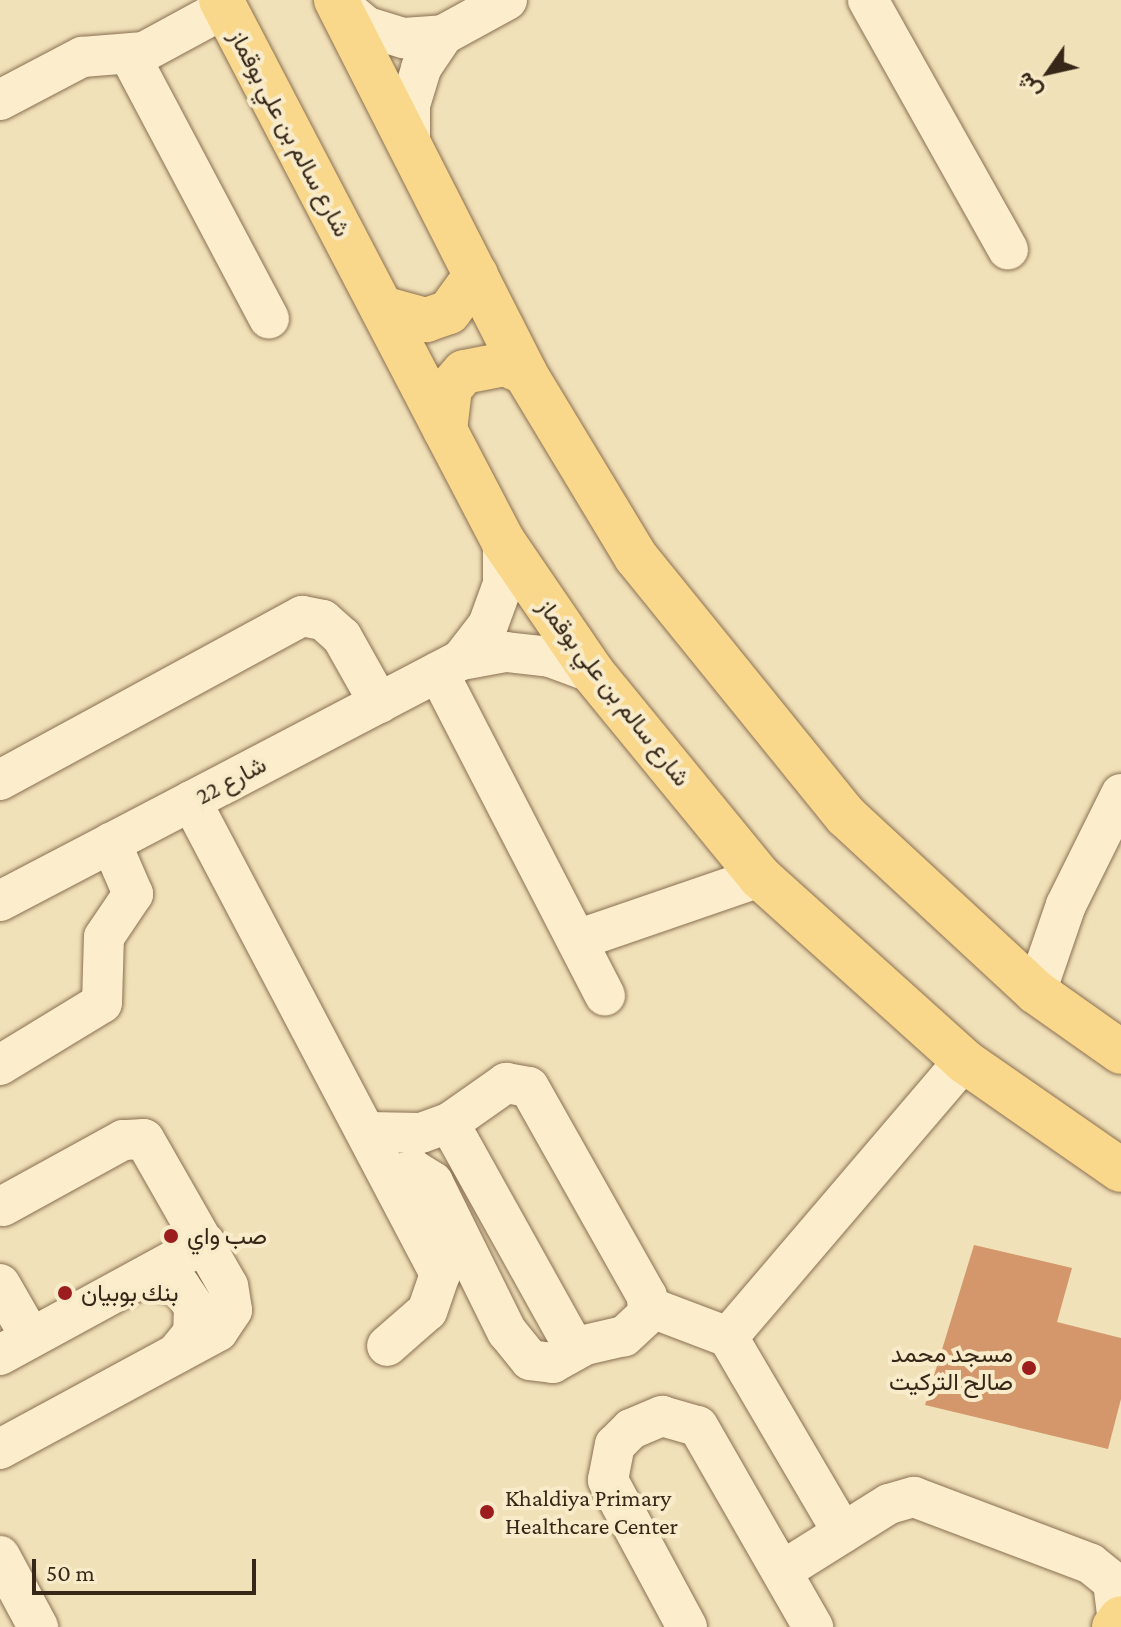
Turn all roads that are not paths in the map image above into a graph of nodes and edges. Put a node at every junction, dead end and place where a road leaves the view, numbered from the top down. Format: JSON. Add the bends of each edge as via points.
{"nodes":[{"id":1,"x":507,"y":0,"type":"edge"},
{"id":2,"x":868,"y":0,"type":"edge"},
{"id":3,"x":336,"y":1,"type":"edge"},
{"id":4,"x":223,"y":4,"type":"edge"},
{"id":5,"x":443,"y":35,"type":"junction"},
{"id":6,"x":130,"y":56,"type":"junction"},
{"id":7,"x":0,"y":100,"type":"edge"},
{"id":8,"x":410,"y":144,"type":"junction"},
{"id":9,"x":1008,"y":249,"type":"dead end"},
{"id":10,"x":476,"y":275,"type":"junction"},
{"id":11,"x":382,"y":308,"type":"junction"},
{"id":12,"x":269,"y":319,"type":"dead end"},
{"id":13,"x":525,"y":373,"type":"junction"},
{"id":14,"x":445,"y":430,"type":"junction"},
{"id":15,"x":503,"y":541,"type":"junction"},
{"id":16,"x":450,"y":666,"type":"junction"},
{"id":17,"x":593,"y":673,"type":"junction"},
{"id":18,"x":379,"y":703,"type":"junction"},
{"id":19,"x":0,"y":780,"type":"edge"},
{"id":20,"x":1121,"y":794,"type":"edge"},
{"id":21,"x":191,"y":801,"type":"junction"},
{"id":22,"x":111,"y":843,"type":"junction"},
{"id":23,"x":760,"y":877,"type":"junction"},
{"id":24,"x":0,"y":901,"type":"edge"},
{"id":25,"x":577,"y":940,"type":"junction"},
{"id":26,"x":1036,"y":992,"type":"junction"},
{"id":27,"x":605,"y":995,"type":"dead end"},
{"id":28,"x":1121,"y":1052,"type":"edge"},
{"id":29,"x":964,"y":1061,"type":"junction"},
{"id":30,"x":0,"y":1065,"type":"edge"},
{"id":31,"x":449,"y":1123,"type":"junction"},
{"id":32,"x":369,"y":1132,"type":"junction"},
{"id":33,"x":1121,"y":1170,"type":"edge"},
{"id":34,"x":392,"y":1176,"type":"junction"},
{"id":35,"x":3,"y":1206,"type":"dead end"},
{"id":36,"x":205,"y":1243,"type":"junction"},
{"id":37,"x":143,"y":1278,"type":"junction"},
{"id":38,"x":0,"y":1284,"type":"edge"},
{"id":39,"x":649,"y":1307,"type":"junction"},
{"id":40,"x":728,"y":1337,"type":"junction"},
{"id":41,"x":387,"y":1346,"type":"dead end"},
{"id":42,"x":16,"y":1347,"type":"edge"},
{"id":43,"x":575,"y":1349,"type":"junction"},
{"id":44,"x":177,"y":1353,"type":"junction"},
{"id":45,"x":0,"y":1449,"type":"edge"},
{"id":46,"x":843,"y":1533,"type":"junction"},
{"id":47,"x":0,"y":1556,"type":"edge"},
{"id":48,"x":782,"y":1571,"type":"junction"},
{"id":49,"x":1117,"y":1623,"type":"edge"},
{"id":50,"x":38,"y":1627,"type":"edge"},
{"id":51,"x":687,"y":1627,"type":"edge"},
{"id":52,"x":813,"y":1627,"type":"edge"}],
"edges":[{"from":1,"to":5,"type":"street"},
{"from":2,"to":9,"type":"street"},
{"from":3,"to":5,"type":"street","via":[[367,27],[404,38]]},
{"from":3,"to":8,"type":"main road"},
{"from":4,"to":6,"type":"street"},
{"from":4,"to":11,"type":"main road","name":"شارع سالم بن علي بوقماز"},
{"from":5,"to":8,"type":"street","via":[[421,68],[410,105]]},
{"from":6,"to":7,"type":"street","via":[[82,57]]},
{"from":6,"to":12,"type":"street"},
{"from":8,"to":10,"type":"main road"},
{"from":10,"to":11,"type":"main road","via":[[449,312],[426,320]]},
{"from":10,"to":13,"type":"main road"},
{"from":11,"to":14,"type":"main road","name":"شارع سالم بن علي بوقماز"},
{"from":13,"to":14,"type":"main road","via":[[505,364],[464,372],[450,388]]},
{"from":13,"to":26,"type":"main road","via":[[636,557],[706,648],[846,816]]},
{"from":14,"to":15,"type":"main road","name":"شارع سالم بن علي بوقماز"},
{"from":15,"to":16,"type":"street","name":"شارع 22","via":[[498,598],[488,625]]},
{"from":15,"to":17,"type":"main road","name":"شارع سالم بن علي بوقماز"},
{"from":16,"to":17,"type":"street","name":"شارع 22","via":[[521,654]]},
{"from":16,"to":18,"type":"street","name":"شارع 22"},
{"from":16,"to":25,"type":"street"},
{"from":17,"to":23,"type":"main road","name":"شارع سالم بن علي بوقماز"},
{"from":18,"to":19,"type":"street","via":[[342,637],[323,620],[302,616]]},
{"from":18,"to":21,"type":"street","name":"شارع 22"},
{"from":20,"to":26,"type":"street","via":[[1066,905]]},
{"from":21,"to":22,"type":"street","name":"شارع 22"},
{"from":21,"to":32,"type":"street"},
{"from":22,"to":24,"type":"street","name":"شارع 22"},
{"from":22,"to":30,"type":"street","via":[[133,894],[104,937],[102,1003]]},
{"from":23,"to":25,"type":"street"},
{"from":23,"to":29,"type":"main road","name":"شارع سالم بن علي بوقماز"},
{"from":25,"to":27,"type":"street"},
{"from":26,"to":28,"type":"main road"},
{"from":29,"to":33,"type":"main road","name":"شارع سالم بن علي بوقماز"},
{"from":29,"to":40,"type":"street"},
{"from":31,"to":32,"type":"street","via":[[406,1135]]},
{"from":31,"to":39,"type":"street","via":[[506,1083],[529,1087]]},
{"from":31,"to":43,"type":"street"},
{"from":32,"to":34,"type":"street"},
{"from":34,"to":41,"type":"street","via":[[440,1274],[427,1311]]},
{"from":34,"to":43,"type":"street","via":[[414,1170],[433,1182],[507,1332],[530,1360],[553,1363]]},
{"from":35,"to":36,"type":"street","via":[[123,1140],[144,1139]]},
{"from":36,"to":37,"type":"street"},
{"from":36,"to":44,"type":"street","via":[[228,1286],[232,1310],[218,1331]]},
{"from":37,"to":42,"type":"street"},
{"from":37,"to":44,"type":"street","via":[[180,1286],[194,1307],[193,1333]]},
{"from":38,"to":42,"type":"street"},
{"from":39,"to":40,"type":"street"},
{"from":39,"to":43,"type":"street","via":[[636,1330]]},
{"from":40,"to":46,"type":"street"},
{"from":44,"to":45,"type":"street"},
{"from":46,"to":48,"type":"street"},
{"from":46,"to":49,"type":"street","via":[[889,1504],[919,1498],[1091,1564],[1113,1582]]},
{"from":47,"to":50,"type":"street"},
{"from":48,"to":51,"type":"street","via":[[698,1426],[662,1416],[631,1429],[615,1445],[608,1480]]},
{"from":48,"to":52,"type":"street"}]}
